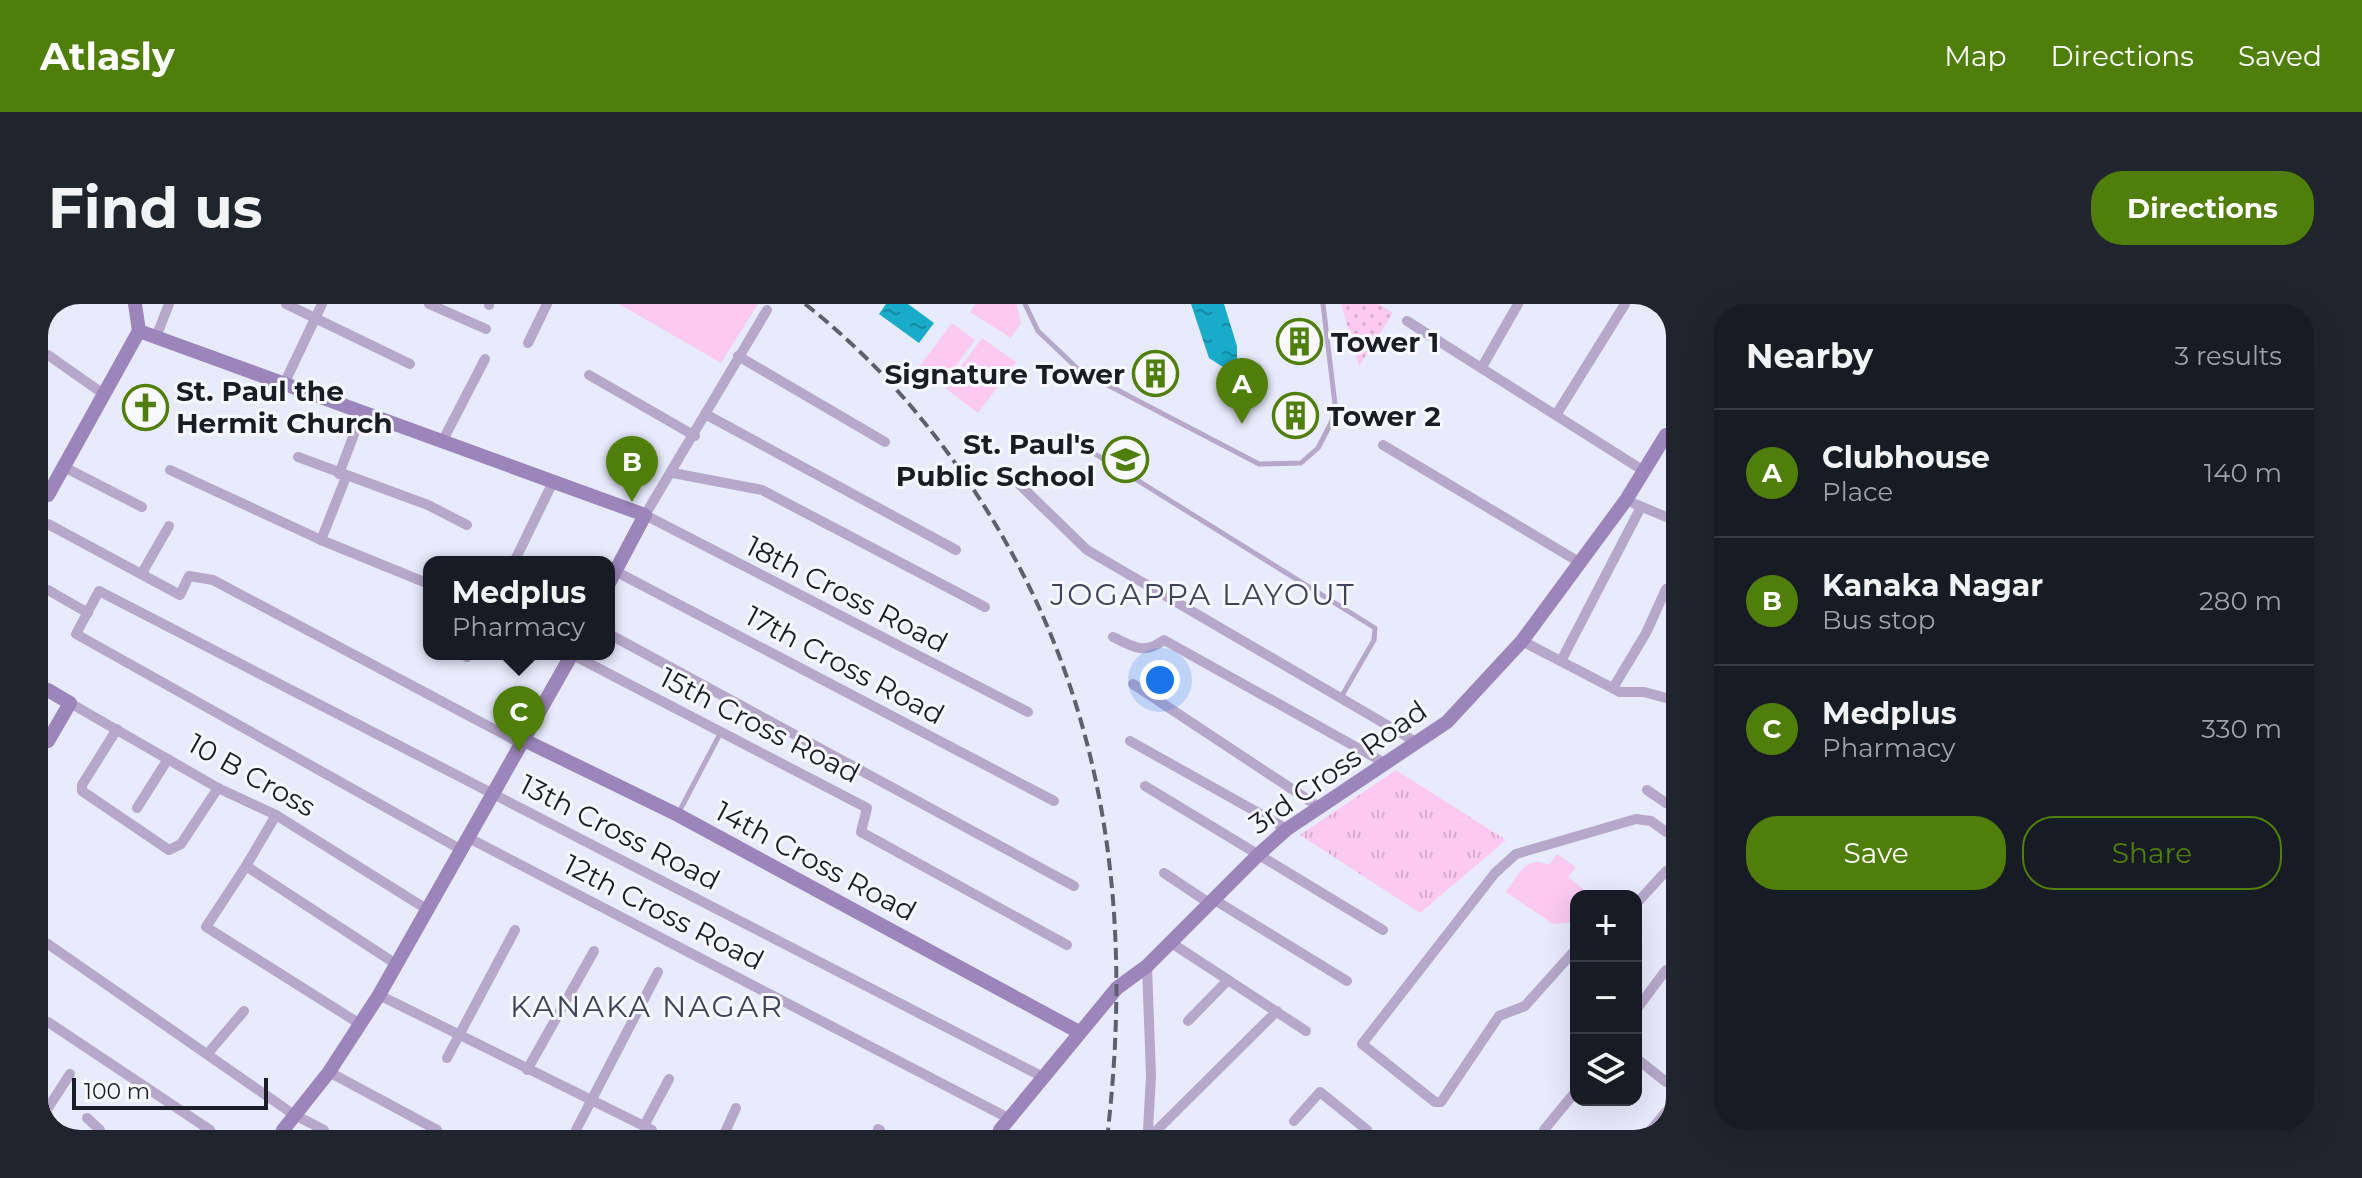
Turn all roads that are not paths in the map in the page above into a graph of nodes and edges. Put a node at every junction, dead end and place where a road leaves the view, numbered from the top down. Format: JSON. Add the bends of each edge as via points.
{"nodes":[{"id":1,"x":135,"y":304,"type":"edge"},
{"id":2,"x":169,"y":304,"type":"edge"},
{"id":3,"x":286,"y":304,"type":"edge"},
{"id":4,"x":322,"y":304,"type":"edge"},
{"id":5,"x":429,"y":304,"type":"edge"},
{"id":6,"x":547,"y":304,"type":"edge"},
{"id":7,"x":1025,"y":304,"type":"edge"},
{"id":8,"x":1323,"y":304,"type":"edge"},
{"id":9,"x":1518,"y":304,"type":"edge"},
{"id":10,"x":1625,"y":304,"type":"edge"},
{"id":11,"x":767,"y":310,"type":"dead end"},
{"id":12,"x":316,"y":317,"type":"junction"},
{"id":13,"x":1407,"y":321,"type":"dead end"},
{"id":14,"x":486,"y":329,"type":"dead end"},
{"id":15,"x":139,"y":331,"type":"junction"},
{"id":16,"x":156,"y":337,"type":"junction"},
{"id":17,"x":528,"y":343,"type":"dead end"},
{"id":18,"x":48,"y":355,"type":"edge"},
{"id":19,"x":738,"y":356,"type":"junction"},
{"id":20,"x":485,"y":359,"type":"dead end"},
{"id":21,"x":410,"y":364,"type":"dead end"},
{"id":22,"x":1482,"y":367,"type":"junction"},
{"id":23,"x":589,"y":375,"type":"dead end"},
{"id":24,"x":284,"y":384,"type":"junction"},
{"id":25,"x":105,"y":395,"type":"junction"},
{"id":26,"x":362,"y":413,"type":"junction"},
{"id":27,"x":707,"y":415,"type":"junction"},
{"id":28,"x":1556,"y":415,"type":"junction"},
{"id":29,"x":695,"y":436,"type":"junction"},
{"id":30,"x":442,"y":442,"type":"junction"},
{"id":31,"x":885,"y":442,"type":"dead end"},
{"id":32,"x":1664,"y":442,"type":"edge"},
{"id":33,"x":1079,"y":444,"type":"dead end"},
{"id":34,"x":1383,"y":445,"type":"dead end"},
{"id":35,"x":298,"y":457,"type":"dead end"},
{"id":36,"x":170,"y":470,"type":"dead end"},
{"id":37,"x":1644,"y":471,"type":"junction"},
{"id":38,"x":673,"y":473,"type":"junction"},
{"id":39,"x":56,"y":475,"type":"edge"},
{"id":40,"x":343,"y":476,"type":"junction"},
{"id":41,"x":553,"y":482,"type":"junction"},
{"id":42,"x":1020,"y":485,"type":"dead end"},
{"id":43,"x":48,"y":495,"type":"edge"},
{"id":44,"x":1626,"y":500,"type":"junction"},
{"id":45,"x":142,"y":507,"type":"dead end"},
{"id":46,"x":1641,"y":507,"type":"junction"},
{"id":47,"x":645,"y":515,"type":"junction"},
{"id":48,"x":1666,"y":517,"type":"edge"},
{"id":49,"x":48,"y":524,"type":"edge"},
{"id":50,"x":467,"y":525,"type":"dead end"},
{"id":51,"x":169,"y":526,"type":"dead end"},
{"id":52,"x":321,"y":540,"type":"junction"},
{"id":53,"x":956,"y":550,"type":"dead end"},
{"id":54,"x":517,"y":556,"type":"edge"},
{"id":55,"x":1579,"y":562,"type":"junction"},
{"id":56,"x":615,"y":571,"type":"edge"},
{"id":57,"x":142,"y":573,"type":"junction"},
{"id":58,"x":615,"y":579,"type":"edge"},
{"id":59,"x":423,"y":582,"type":"edge"},
{"id":60,"x":1666,"y":589,"type":"edge"},
{"id":61,"x":48,"y":590,"type":"edge"},
{"id":62,"x":985,"y":607,"type":"dead end"},
{"id":63,"x":88,"y":613,"type":"junction"},
{"id":64,"x":615,"y":637,"type":"edge"},
{"id":65,"x":1113,"y":637,"type":"dead end"},
{"id":66,"x":1522,"y":641,"type":"junction"},
{"id":67,"x":569,"y":660,"type":"edge"},
{"id":68,"x":583,"y":660,"type":"edge"},
{"id":69,"x":1561,"y":661,"type":"junction"},
{"id":70,"x":1133,"y":684,"type":"dead end"},
{"id":71,"x":1613,"y":688,"type":"junction"},
{"id":72,"x":48,"y":690,"type":"edge"},
{"id":73,"x":1666,"y":698,"type":"edge"},
{"id":74,"x":1340,"y":700,"type":"junction"},
{"id":75,"x":70,"y":703,"type":"junction"},
{"id":76,"x":1028,"y":712,"type":"dead end"},
{"id":77,"x":117,"y":729,"type":"junction"},
{"id":78,"x":721,"y":732,"type":"junction"},
{"id":79,"x":48,"y":741,"type":"edge"},
{"id":80,"x":1130,"y":741,"type":"dead end"},
{"id":81,"x":524,"y":742,"type":"junction"},
{"id":82,"x":1416,"y":742,"type":"junction"},
{"id":83,"x":168,"y":759,"type":"junction"},
{"id":84,"x":1383,"y":762,"type":"junction"},
{"id":85,"x":1145,"y":786,"type":"dead end"},
{"id":86,"x":218,"y":788,"type":"junction"},
{"id":87,"x":1647,"y":790,"type":"dead end"},
{"id":88,"x":493,"y":793,"type":"junction"},
{"id":89,"x":1054,"y":801,"type":"dead end"},
{"id":90,"x":1666,"y":803,"type":"edge"},
{"id":91,"x":1319,"y":807,"type":"junction"},
{"id":92,"x":137,"y":808,"type":"dead end"},
{"id":93,"x":276,"y":815,"type":"junction"},
{"id":94,"x":678,"y":815,"type":"junction"},
{"id":95,"x":1287,"y":829,"type":"junction"},
{"id":96,"x":1666,"y":832,"type":"edge"},
{"id":97,"x":464,"y":843,"type":"junction"},
{"id":98,"x":1259,"y":854,"type":"junction"},
{"id":99,"x":246,"y":866,"type":"junction"},
{"id":100,"x":1666,"y":871,"type":"edge"},
{"id":101,"x":1164,"y":873,"type":"dead end"},
{"id":102,"x":1074,"y":886,"type":"dead end"},
{"id":103,"x":1642,"y":897,"type":"edge"},
{"id":104,"x":1211,"y":901,"type":"junction"},
{"id":105,"x":428,"y":910,"type":"junction"},
{"id":106,"x":515,"y":930,"type":"dead end"},
{"id":107,"x":1383,"y":930,"type":"dead end"},
{"id":108,"x":1170,"y":942,"type":"junction"},
{"id":109,"x":48,"y":944,"type":"edge"},
{"id":110,"x":1067,"y":945,"type":"dead end"},
{"id":111,"x":594,"y":951,"type":"dead end"},
{"id":112,"x":1570,"y":956,"type":"edge"},
{"id":113,"x":396,"y":964,"type":"junction"},
{"id":114,"x":1147,"y":966,"type":"junction"},
{"id":115,"x":1666,"y":970,"type":"edge"},
{"id":116,"x":658,"y":972,"type":"dead end"},
{"id":117,"x":1228,"y":980,"type":"junction"},
{"id":118,"x":1347,"y":981,"type":"dead end"},
{"id":119,"x":379,"y":995,"type":"junction"},
{"id":120,"x":1642,"y":1002,"type":"edge"},
{"id":121,"x":244,"y":1011,"type":"dead end"},
{"id":122,"x":1277,"y":1011,"type":"junction"},
{"id":123,"x":1188,"y":1021,"type":"dead end"},
{"id":124,"x":48,"y":1022,"type":"edge"},
{"id":125,"x":360,"y":1024,"type":"junction"},
{"id":126,"x":1306,"y":1031,"type":"dead end"},
{"id":127,"x":1079,"y":1032,"type":"junction"},
{"id":128,"x":458,"y":1035,"type":"junction"},
{"id":129,"x":209,"y":1052,"type":"junction"},
{"id":130,"x":447,"y":1058,"type":"dead end"},
{"id":131,"x":1642,"y":1063,"type":"edge"},
{"id":132,"x":527,"y":1070,"type":"junction"},
{"id":133,"x":329,"y":1072,"type":"junction"},
{"id":134,"x":70,"y":1074,"type":"dead end"},
{"id":135,"x":1045,"y":1078,"type":"junction"},
{"id":136,"x":669,"y":1079,"type":"dead end"},
{"id":137,"x":1666,"y":1082,"type":"edge"},
{"id":138,"x":1570,"y":1098,"type":"edge"},
{"id":139,"x":592,"y":1100,"type":"junction"},
{"id":140,"x":48,"y":1108,"type":"edge"},
{"id":141,"x":736,"y":1108,"type":"dead end"},
{"id":142,"x":1666,"y":1112,"type":"edge"},
{"id":143,"x":293,"y":1114,"type":"junction"},
{"id":144,"x":87,"y":1118,"type":"dead end"},
{"id":145,"x":1294,"y":1121,"type":"dead end"},
{"id":146,"x":1005,"y":1124,"type":"edge"},
{"id":147,"x":648,"y":1128,"type":"edge"},
{"id":148,"x":208,"y":1129,"type":"edge"},
{"id":149,"x":100,"y":1130,"type":"edge"},
{"id":150,"x":283,"y":1130,"type":"edge"},
{"id":151,"x":324,"y":1130,"type":"edge"},
{"id":152,"x":437,"y":1130,"type":"edge"},
{"id":153,"x":576,"y":1130,"type":"edge"},
{"id":154,"x":726,"y":1130,"type":"edge"},
{"id":155,"x":1148,"y":1130,"type":"edge"},
{"id":156,"x":1157,"y":1130,"type":"edge"},
{"id":157,"x":1367,"y":1130,"type":"edge"},
{"id":158,"x":1544,"y":1130,"type":"edge"},
{"id":159,"x":1651,"y":1130,"type":"edge"}],
"edges":[{"from":1,"to":15,"type":"street"},
{"from":2,"to":16,"type":"street"},
{"from":3,"to":12,"type":"street"},
{"from":4,"to":12,"type":"street"},
{"from":5,"to":14,"type":"street"},
{"from":6,"to":17,"type":"street"},
{"from":7,"to":8,"type":"lane","via":[[1038,331],[1079,370],[1259,464],[1301,463],[1318,448],[1332,421],[1335,404]]},
{"from":9,"to":22,"type":"street"},
{"from":10,"to":28,"type":"street"},
{"from":11,"to":19,"type":"street"},
{"from":12,"to":21,"type":"street"},
{"from":12,"to":24,"type":"street"},
{"from":13,"to":22,"type":"street"},
{"from":15,"to":16,"type":"street"},
{"from":15,"to":25,"type":"street"},
{"from":16,"to":24,"type":"street"},
{"from":18,"to":25,"type":"street"},
{"from":19,"to":27,"type":"street"},
{"from":19,"to":31,"type":"street"},
{"from":20,"to":30,"type":"street"},
{"from":22,"to":28,"type":"street"},
{"from":23,"to":29,"type":"street"},
{"from":24,"to":26,"type":"street"},
{"from":25,"to":39,"type":"street"},
{"from":26,"to":30,"type":"street"},
{"from":26,"to":40,"type":"street"},
{"from":27,"to":29,"type":"street"},
{"from":27,"to":53,"type":"street"},
{"from":28,"to":37,"type":"street"},
{"from":29,"to":38,"type":"street"},
{"from":30,"to":41,"type":"street"},
{"from":32,"to":37,"type":"street","name":"3rd Cross Road"},
{"from":33,"to":74,"type":"lane","via":[[1375,628],[1377,634]]},
{"from":34,"to":55,"type":"street"},
{"from":35,"to":40,"type":"street"},
{"from":36,"to":52,"type":"street"},
{"from":37,"to":44,"type":"street","name":"3rd Cross Road"},
{"from":38,"to":47,"type":"street"},
{"from":38,"to":62,"type":"street","via":[[762,490]]},
{"from":39,"to":43,"type":"street"},
{"from":39,"to":45,"type":"street"},
{"from":40,"to":50,"type":"street","via":[[428,505]]},
{"from":40,"to":52,"type":"street"},
{"from":41,"to":47,"type":"street"},
{"from":41,"to":54,"type":"street"},
{"from":42,"to":74,"type":"street","via":[[1087,550]]},
{"from":44,"to":46,"type":"street"},
{"from":44,"to":55,"type":"street","name":"3rd Cross Road"},
{"from":46,"to":48,"type":"street"},
{"from":46,"to":69,"type":"street"},
{"from":47,"to":56,"type":"street"},
{"from":47,"to":76,"type":"street","name":"18th Cross Road"},
{"from":49,"to":57,"type":"street"},
{"from":51,"to":57,"type":"street"},
{"from":52,"to":59,"type":"street"},
{"from":55,"to":66,"type":"street","name":"3rd Cross Road"},
{"from":57,"to":81,"type":"street","via":[[180,595],[189,576],[213,580]]},
{"from":58,"to":89,"type":"street","name":"17th Cross Road"},
{"from":60,"to":71,"type":"street"},
{"from":61,"to":63,"type":"street"},
{"from":63,"to":88,"type":"street","name":"13th Cross Road","via":[[99,591]]},
{"from":63,"to":97,"type":"street","name":"12th Cross Road","via":[[76,634]]},
{"from":64,"to":102,"type":"street"},
{"from":65,"to":84,"type":"street","via":[[1139,650],[1164,640]]},
{"from":66,"to":69,"type":"street"},
{"from":66,"to":82,"type":"street","name":"3rd Cross Road","via":[[1447,722]]},
{"from":67,"to":81,"type":"street"},
{"from":68,"to":78,"type":"street","name":"15th Cross Road"},
{"from":69,"to":71,"type":"street"},
{"from":70,"to":91,"type":"street"},
{"from":71,"to":73,"type":"street"},
{"from":72,"to":75,"type":"street","name":"10 B Cross"},
{"from":74,"to":82,"type":"street"},
{"from":75,"to":77,"type":"street","name":"10 B Cross"},
{"from":75,"to":79,"type":"street"},
{"from":77,"to":83,"type":"street","name":"10 B Cross"},
{"from":77,"to":86,"type":"street","via":[[82,791],[169,850],[181,844]]},
{"from":78,"to":94,"type":"lane"},
{"from":78,"to":110,"type":"street","name":"15th Cross Road","via":[[867,808],[861,832]]},
{"from":80,"to":95,"type":"street"},
{"from":81,"to":88,"type":"street"},
{"from":81,"to":94,"type":"street","name":"14th Cross Road"},
{"from":82,"to":84,"type":"street","name":"3rd Cross Road"},
{"from":83,"to":86,"type":"street","name":"10 B Cross"},
{"from":83,"to":92,"type":"street"},
{"from":84,"to":91,"type":"street","name":"3rd Cross Road"},
{"from":85,"to":98,"type":"street"},
{"from":86,"to":93,"type":"street","name":"10 B Cross"},
{"from":87,"to":90,"type":"street"},
{"from":88,"to":97,"type":"street"},
{"from":88,"to":135,"type":"street","name":"13th Cross Road"},
{"from":91,"to":95,"type":"street","name":"3rd Cross Road"},
{"from":93,"to":99,"type":"street"},
{"from":93,"to":105,"type":"street","name":"10 B Cross"},
{"from":94,"to":127,"type":"street","name":"14th Cross Road"},
{"from":95,"to":98,"type":"street","name":"3rd Cross Road"},
{"from":96,"to":112,"type":"street","via":[[1651,821],[1636,819],[1516,854],[1485,885],[1362,1044],[1441,1102],[1499,1016],[1525,1006]]},
{"from":97,"to":105,"type":"street"},
{"from":97,"to":146,"type":"street","name":"12th Cross Road"},
{"from":98,"to":104,"type":"street","name":"3rd Cross Road"},
{"from":98,"to":107,"type":"street"},
{"from":99,"to":113,"type":"street"},
{"from":99,"to":125,"type":"street","via":[[206,927]]},
{"from":100,"to":103,"type":"street"},
{"from":101,"to":104,"type":"street"},
{"from":104,"to":108,"type":"street","name":"3rd Cross Road"},
{"from":104,"to":118,"type":"street"},
{"from":105,"to":113,"type":"street"},
{"from":106,"to":128,"type":"street"},
{"from":108,"to":114,"type":"street","name":"3rd Cross Road"},
{"from":108,"to":117,"type":"street"},
{"from":109,"to":129,"type":"street"},
{"from":111,"to":132,"type":"street"},
{"from":113,"to":119,"type":"street"},
{"from":114,"to":127,"type":"street","name":"3rd Cross Road","via":[[1117,988]]},
{"from":114,"to":155,"type":"street"},
{"from":115,"to":120,"type":"street"},
{"from":116,"to":139,"type":"street"},
{"from":117,"to":122,"type":"street"},
{"from":117,"to":123,"type":"street"},
{"from":119,"to":125,"type":"street"},
{"from":119,"to":128,"type":"street"},
{"from":121,"to":129,"type":"street"},
{"from":122,"to":126,"type":"street"},
{"from":122,"to":156,"type":"street"},
{"from":124,"to":148,"type":"street"},
{"from":125,"to":133,"type":"street"},
{"from":127,"to":135,"type":"street","name":"3rd Cross Road"},
{"from":128,"to":130,"type":"street"},
{"from":128,"to":132,"type":"street"},
{"from":129,"to":143,"type":"street"},
{"from":131,"to":137,"type":"street"},
{"from":132,"to":139,"type":"street"},
{"from":133,"to":143,"type":"street"},
{"from":133,"to":152,"type":"street"},
{"from":134,"to":140,"type":"street"},
{"from":135,"to":146,"type":"street","name":"3rd Cross Road"},
{"from":136,"to":147,"type":"street"},
{"from":138,"to":158,"type":"street"},
{"from":139,"to":147,"type":"street"},
{"from":139,"to":153,"type":"street"},
{"from":141,"to":154,"type":"street"},
{"from":142,"to":159,"type":"street"},
{"from":143,"to":150,"type":"street"},
{"from":143,"to":151,"type":"street"},
{"from":144,"to":149,"type":"street"},
{"from":145,"to":157,"type":"street","via":[[1320,1092]]}]}
